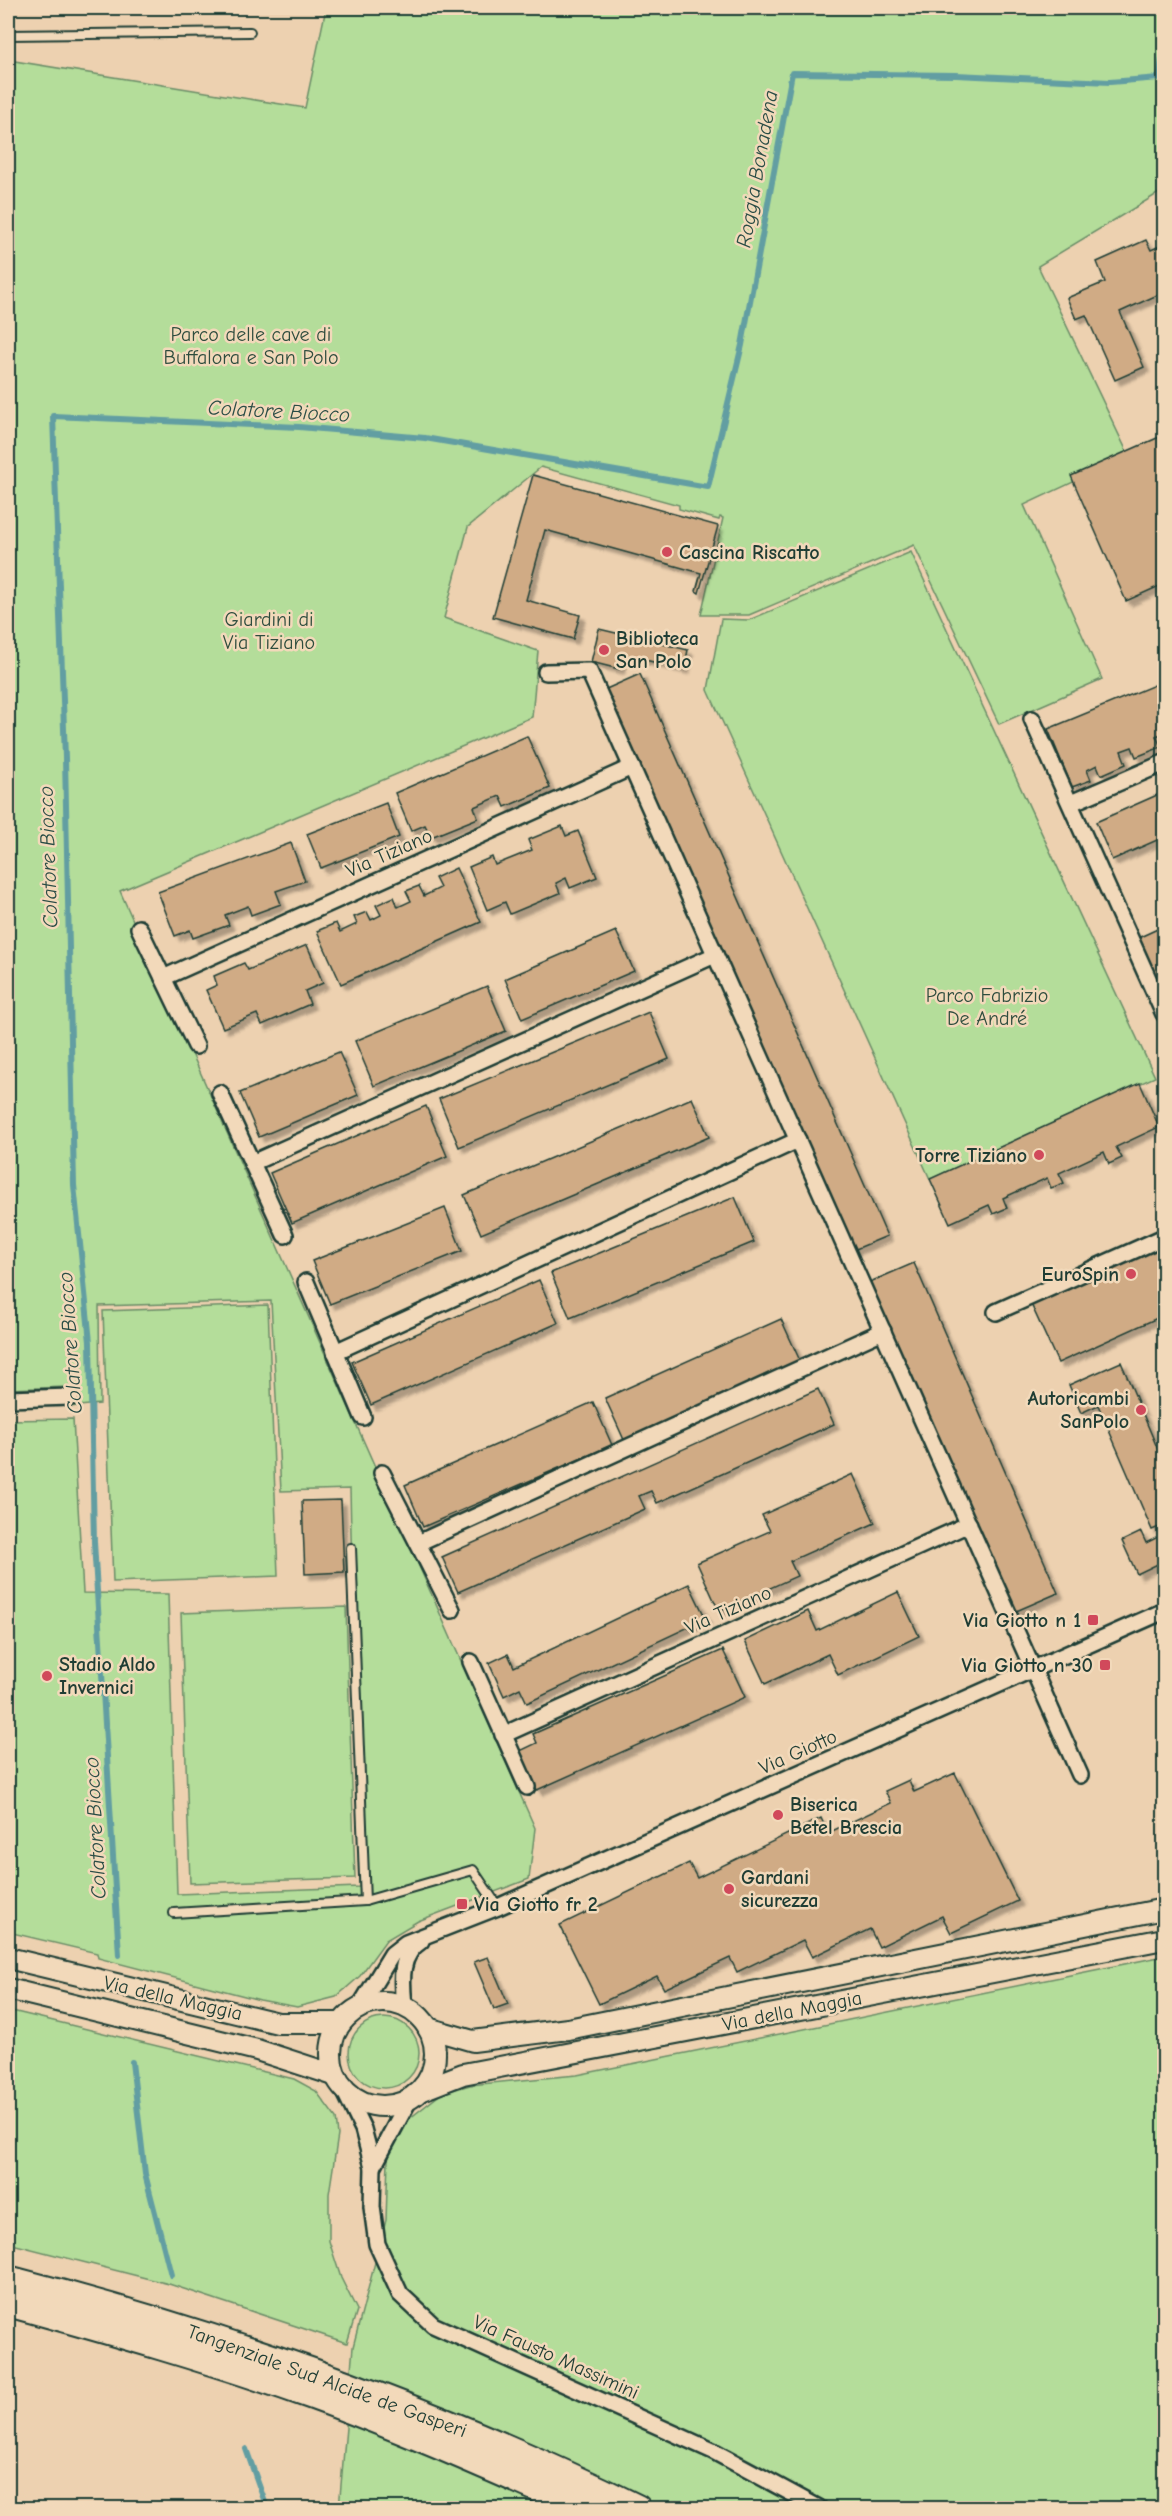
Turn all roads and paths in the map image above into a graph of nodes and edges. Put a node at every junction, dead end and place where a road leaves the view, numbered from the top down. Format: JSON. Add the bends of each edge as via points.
{"nodes":[{"id":1,"x":250,"y":32,"type":"dead end"},
{"id":2,"x":8,"y":34,"type":"edge"},
{"id":3,"x":546,"y":672,"type":"dead end"},
{"id":4,"x":1032,"y":719,"type":"dead end"},
{"id":5,"x":1164,"y":763,"type":"edge"},
{"id":6,"x":632,"y":767,"type":"junction"},
{"id":7,"x":1071,"y":804,"type":"junction"},
{"id":8,"x":139,"y":928,"type":"dead end"},
{"id":9,"x":715,"y":955,"type":"junction"},
{"id":10,"x":163,"y":978,"type":"junction"},
{"id":11,"x":1159,"y":989,"type":"edge"},
{"id":12,"x":1164,"y":1014,"type":"edge"},
{"id":13,"x":196,"y":1046,"type":"dead end"},
{"id":14,"x":220,"y":1093,"type":"dead end"},
{"id":15,"x":798,"y":1140,"type":"junction"},
{"id":16,"x":252,"y":1163,"type":"junction"},
{"id":17,"x":285,"y":1235,"type":"dead end"},
{"id":18,"x":1164,"y":1237,"type":"edge"},
{"id":19,"x":306,"y":1282,"type":"dead end"},
{"id":20,"x":996,"y":1312,"type":"dead end"},
{"id":21,"x":883,"y":1331,"type":"junction"},
{"id":22,"x":335,"y":1352,"type":"junction"},
{"id":23,"x":71,"y":1397,"type":"dead end"},
{"id":24,"x":8,"y":1399,"type":"edge"},
{"id":25,"x":363,"y":1417,"type":"dead end"},
{"id":26,"x":382,"y":1473,"type":"dead end"},
{"id":27,"x":969,"y":1524,"type":"junction"},
{"id":28,"x":418,"y":1543,"type":"junction"},
{"id":29,"x":351,"y":1548,"type":"dead end"},
{"id":30,"x":452,"y":1610,"type":"dead end"},
{"id":31,"x":1164,"y":1611,"type":"edge"},
{"id":32,"x":471,"y":1662,"type":"dead end"},
{"id":33,"x":1035,"y":1671,"type":"junction"},
{"id":34,"x":503,"y":1735,"type":"junction"},
{"id":35,"x":1080,"y":1776,"type":"dead end"},
{"id":36,"x":527,"y":1787,"type":"dead end"},
{"id":37,"x":365,"y":1901,"type":"junction"},
{"id":38,"x":498,"y":1907,"type":"junction"},
{"id":39,"x":1164,"y":1909,"type":"edge"},
{"id":40,"x":174,"y":1912,"type":"dead end"},
{"id":41,"x":447,"y":1927,"type":"junction"},
{"id":42,"x":1164,"y":1939,"type":"edge"},
{"id":43,"x":8,"y":1958,"type":"edge"},
{"id":44,"x":8,"y":1989,"type":"edge"},
{"id":45,"x":404,"y":2006,"type":"junction"},
{"id":46,"x":359,"y":2008,"type":"junction"},
{"id":47,"x":340,"y":2023,"type":"junction"},
{"id":48,"x":428,"y":2028,"type":"junction"},
{"id":49,"x":339,"y":2082,"type":"junction"},
{"id":50,"x":416,"y":2095,"type":"junction"},
{"id":51,"x":373,"y":2167,"type":"junction"},
{"id":52,"x":8,"y":2279,"type":"edge"},
{"id":53,"x":8,"y":2303,"type":"edge"},
{"id":54,"x":582,"y":2508,"type":"edge"},
{"id":55,"x":636,"y":2508,"type":"edge"},
{"id":56,"x":819,"y":2508,"type":"edge"}],
"edges":[{"from":1,"to":2,"type":"lane"},
{"from":3,"to":6,"type":"street","via":[[589,671]]},
{"from":4,"to":7,"type":"street"},
{"from":5,"to":7,"type":"street"},
{"from":6,"to":9,"type":"street"},
{"from":6,"to":10,"type":"street","name":"Via Tiziano"},
{"from":7,"to":11,"type":"street"},
{"from":8,"to":10,"type":"street"},
{"from":9,"to":15,"type":"street"},
{"from":9,"to":16,"type":"street"},
{"from":10,"to":13,"type":"street"},
{"from":11,"to":12,"type":"street"},
{"from":14,"to":16,"type":"street"},
{"from":15,"to":21,"type":"street"},
{"from":15,"to":22,"type":"street"},
{"from":16,"to":17,"type":"street"},
{"from":18,"to":20,"type":"street"},
{"from":19,"to":22,"type":"street"},
{"from":21,"to":27,"type":"street"},
{"from":21,"to":28,"type":"street"},
{"from":22,"to":25,"type":"street"},
{"from":23,"to":24,"type":"street"},
{"from":26,"to":28,"type":"street"},
{"from":27,"to":33,"type":"street"},
{"from":27,"to":34,"type":"street","name":"Via Tiziano"},
{"from":28,"to":30,"type":"street"},
{"from":29,"to":37,"type":"lane"},
{"from":31,"to":33,"type":"street","name":"Via Giotto"},
{"from":32,"to":34,"type":"street"},
{"from":33,"to":35,"type":"street"},
{"from":33,"to":38,"type":"street","name":"Via Giotto"},
{"from":34,"to":36,"type":"street"},
{"from":37,"to":38,"type":"lane","via":[[473,1870]]},
{"from":37,"to":40,"type":"lane"},
{"from":38,"to":41,"type":"street","name":"Via Giotto"},
{"from":39,"to":48,"type":"street","name":"Via della Maggia","via":[[568,2029],[473,2041]]},
{"from":41,"to":45,"type":"street","name":"Via Giotto","via":[[410,1949],[401,1972]]},
{"from":41,"to":46,"type":"street","name":"Via Giotto","via":[[406,1942],[392,1954]]},
{"from":42,"to":50,"type":"street","name":"Via della Maggia","via":[[463,2074]]},
{"from":43,"to":47,"type":"street","name":"Via della Maggia","via":[[278,2023]]},
{"from":44,"to":49,"type":"street","name":"Via della Maggia","via":[[257,2050]]},
{"from":45,"to":46,"type":"street","via":[[389,2002]]},
{"from":45,"to":48,"type":"street"},
{"from":46,"to":47,"type":"street"},
{"from":47,"to":49,"type":"street","via":[[330,2057]]},
{"from":48,"to":50,"type":"street","via":[[435,2060],[431,2076]]},
{"from":49,"to":50,"type":"street","via":[[358,2101],[375,2106],[392,2106]]},
{"from":49,"to":51,"type":"street","name":"Via Fausto Massimini","via":[[363,2129]]},
{"from":50,"to":51,"type":"street","name":"Via Fausto Massimini"},
{"from":51,"to":56,"type":"street","name":"Via Fausto Massimini","via":[[372,2207],[377,2244],[400,2294],[433,2325],[713,2451]]},
{"from":52,"to":55,"type":"highway","name":"Tangenziale Sud Alcide de Gasperi","via":[[103,2303],[318,2373],[469,2432]]},
{"from":53,"to":54,"type":"highway","name":"Tangenziale Sud Alcide de Gasperi","via":[[211,2361],[306,2394]]}]}
